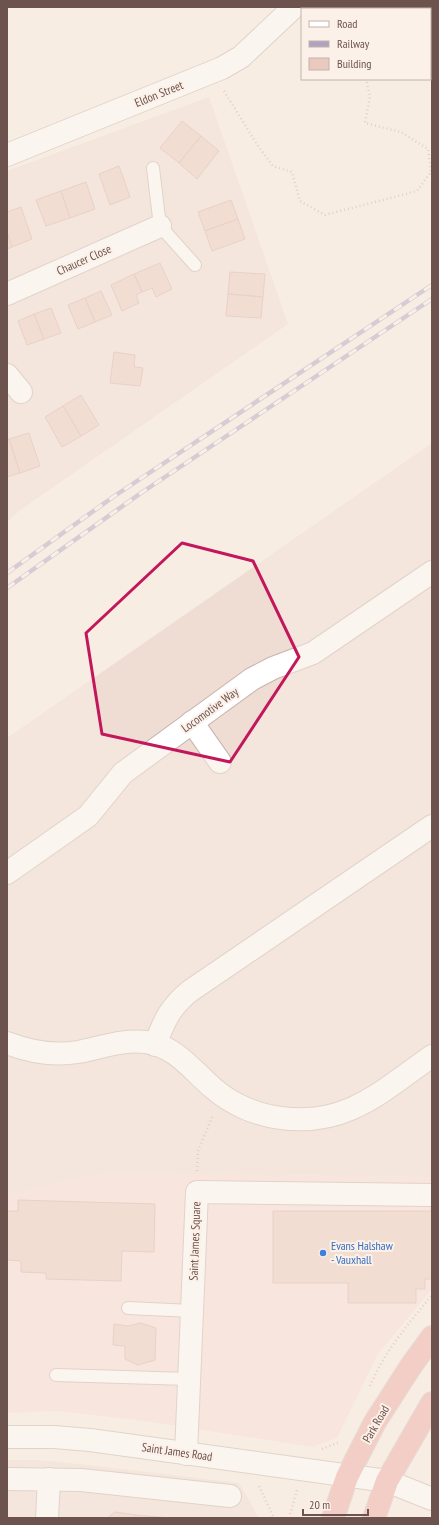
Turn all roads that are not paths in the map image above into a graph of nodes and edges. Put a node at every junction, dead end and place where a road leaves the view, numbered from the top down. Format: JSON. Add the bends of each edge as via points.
{"nodes":[{"id":1,"x":294,"y":7,"type":"edge"},
{"id":2,"x":7,"y":155,"type":"edge"},
{"id":3,"x":153,"y":168,"type":"dead end"},
{"id":4,"x":160,"y":226,"type":"junction"},
{"id":5,"x":195,"y":265,"type":"dead end"},
{"id":6,"x":7,"y":294,"type":"edge"},
{"id":7,"x":7,"y":375,"type":"edge"},
{"id":8,"x":21,"y":392,"type":"dead end"},
{"id":9,"x":430,"y":577,"type":"edge"},
{"id":10,"x":192,"y":722,"type":"junction"},
{"id":11,"x":220,"y":762,"type":"dead end"},
{"id":12,"x":432,"y":826,"type":"edge"},
{"id":13,"x":7,"y":873,"type":"edge"},
{"id":14,"x":7,"y":1043,"type":"edge"},
{"id":15,"x":155,"y":1044,"type":"junction"},
{"id":16,"x":432,"y":1056,"type":"edge"},
{"id":17,"x":432,"y":1195,"type":"edge"},
{"id":18,"x":128,"y":1308,"type":"dead end"},
{"id":19,"x":192,"y":1311,"type":"junction"},
{"id":20,"x":432,"y":1337,"type":"edge"},
{"id":21,"x":56,"y":1374,"type":"dead end"},
{"id":22,"x":189,"y":1379,"type":"junction"},
{"id":23,"x":432,"y":1403,"type":"edge"},
{"id":24,"x":7,"y":1437,"type":"edge"},
{"id":25,"x":186,"y":1454,"type":"junction"},
{"id":26,"x":347,"y":1477,"type":"junction"},
{"id":27,"x":7,"y":1479,"type":"edge"},
{"id":28,"x":49,"y":1479,"type":"junction"},
{"id":29,"x":387,"y":1481,"type":"junction"},
{"id":30,"x":230,"y":1496,"type":"dead end"},
{"id":31,"x":432,"y":1498,"type":"edge"},
{"id":32,"x":47,"y":1518,"type":"edge"},
{"id":33,"x":333,"y":1518,"type":"edge"},
{"id":34,"x":374,"y":1518,"type":"edge"}],
"edges":[{"from":1,"to":2,"type":"street","name":"Eldon Street","via":[[241,57],[213,72]]},
{"from":3,"to":4,"type":"lane"},
{"from":4,"to":5,"type":"lane"},
{"from":4,"to":6,"type":"street","name":"Chaucer Close"},
{"from":7,"to":8,"type":"street"},
{"from":9,"to":10,"type":"street","name":"Locomotive Way","via":[[325,646],[262,673]]},
{"from":10,"to":11,"type":"street"},
{"from":10,"to":13,"type":"street","name":"Locomotive Way","via":[[123,773],[88,816]]},
{"from":12,"to":15,"type":"street","via":[[190,991],[164,1019]]},
{"from":14,"to":15,"type":"street","via":[[40,1053],[59,1054],[118,1043]]},
{"from":15,"to":16,"type":"street","via":[[176,1054],[222,1095],[254,1112],[271,1117],[301,1120],[330,1117],[356,1108]]},
{"from":17,"to":19,"type":"street","name":"Saint James Square","via":[[196,1192]]},
{"from":18,"to":19,"type":"lane"},
{"from":19,"to":22,"type":"street","name":"Saint James Square"},
{"from":20,"to":26,"type":"highway","name":"Park Road","via":[[410,1366],[375,1422]]},
{"from":21,"to":22,"type":"lane"},
{"from":22,"to":25,"type":"street","name":"Saint James Square"},
{"from":23,"to":29,"type":"highway"},
{"from":24,"to":25,"type":"street","name":"Saint James Road","via":[[90,1440]]},
{"from":25,"to":26,"type":"street","name":"Saint James Road"},
{"from":26,"to":29,"type":"street","name":"Saint James Road"},
{"from":26,"to":33,"type":"highway","name":"Park Road"},
{"from":27,"to":28,"type":"street"},
{"from":28,"to":30,"type":"street"},
{"from":28,"to":32,"type":"street"},
{"from":29,"to":31,"type":"street","name":"Saint James Road"},
{"from":29,"to":34,"type":"highway"}]}
